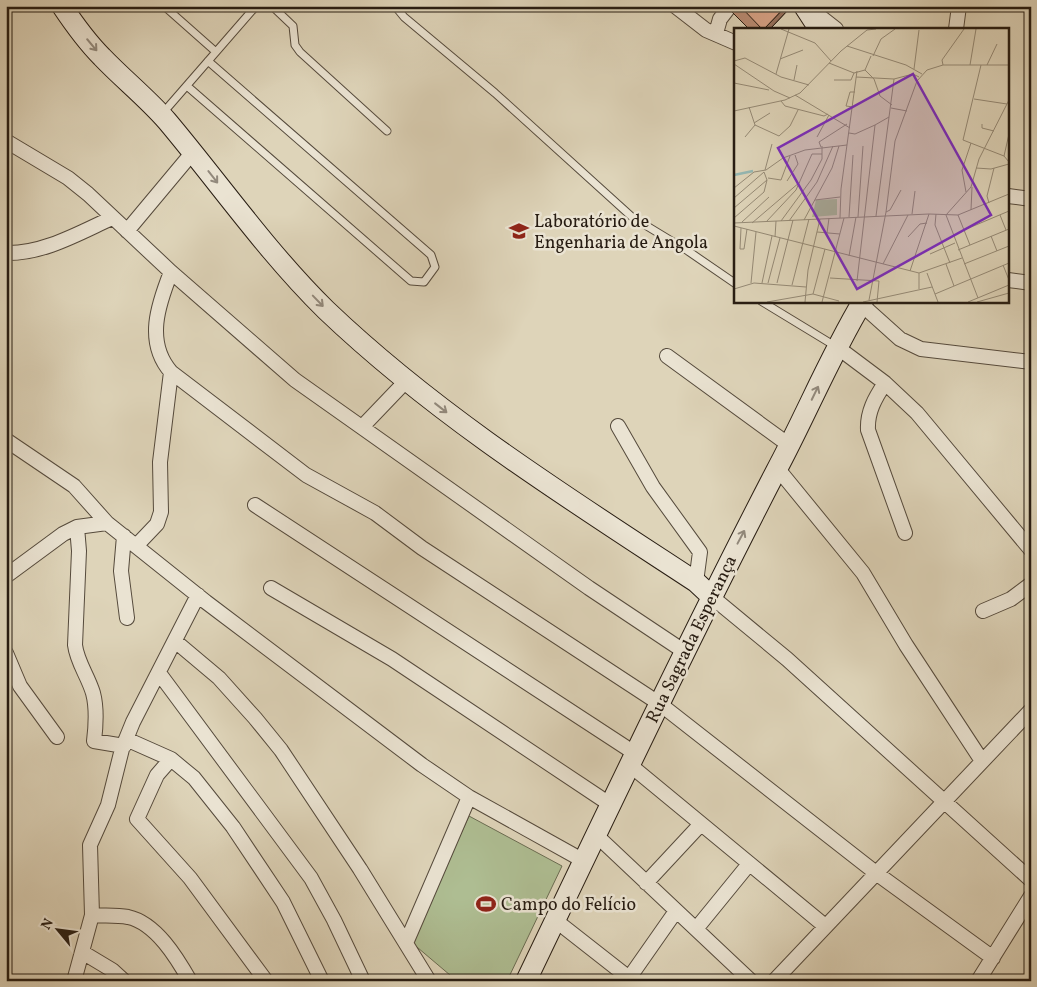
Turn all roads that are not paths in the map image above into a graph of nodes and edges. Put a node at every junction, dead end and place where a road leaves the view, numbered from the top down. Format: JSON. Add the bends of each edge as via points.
{"nodes":[{"id":1,"x":62,"y":6,"type":"edge"},
{"id":2,"x":164,"y":6,"type":"edge"},
{"id":3,"x":256,"y":6,"type":"edge"},
{"id":4,"x":272,"y":6,"type":"edge"},
{"id":5,"x":395,"y":6,"type":"edge"},
{"id":6,"x":675,"y":6,"type":"edge"},
{"id":7,"x":730,"y":6,"type":"edge"},
{"id":8,"x":805,"y":6,"type":"edge"},
{"id":9,"x":959,"y":6,"type":"edge"},
{"id":10,"x":821,"y":28,"type":"edge"},
{"id":11,"x":956,"y":28,"type":"edge"},
{"id":12,"x":716,"y":33,"type":"junction"},
{"id":13,"x":734,"y":42,"type":"edge"},
{"id":14,"x":216,"y":52,"type":"junction"},
{"id":15,"x":208,"y":60,"type":"junction"},
{"id":16,"x":187,"y":86,"type":"junction"},
{"id":17,"x":161,"y":114,"type":"junction"},
{"id":18,"x":387,"y":131,"type":"dead end"},
{"id":19,"x":6,"y":141,"type":"edge"},
{"id":20,"x":193,"y":152,"type":"junction"},
{"id":21,"x":1010,"y":196,"type":"edge"},
{"id":22,"x":1031,"y":199,"type":"edge"},
{"id":23,"x":112,"y":218,"type":"junction"},
{"id":24,"x":127,"y":231,"type":"junction"},
{"id":25,"x":6,"y":253,"type":"edge"},
{"id":26,"x":171,"y":272,"type":"junction"},
{"id":27,"x":1010,"y":280,"type":"edge"},
{"id":28,"x":734,"y":283,"type":"edge"},
{"id":29,"x":1031,"y":283,"type":"edge"},
{"id":30,"x":763,"y":302,"type":"edge"},
{"id":31,"x":862,"y":302,"type":"edge"},
{"id":32,"x":837,"y":347,"type":"junction"},
{"id":33,"x":667,"y":356,"type":"dead end"},
{"id":34,"x":1031,"y":362,"type":"edge"},
{"id":35,"x":171,"y":372,"type":"junction"},
{"id":36,"x":407,"y":380,"type":"junction"},
{"id":37,"x":884,"y":383,"type":"junction"},
{"id":38,"x":618,"y":426,"type":"dead end"},
{"id":39,"x":362,"y":427,"type":"junction"},
{"id":40,"x":6,"y":440,"type":"edge"},
{"id":41,"x":789,"y":445,"type":"junction"},
{"id":42,"x":778,"y":469,"type":"junction"},
{"id":43,"x":255,"y":504,"type":"dead end"},
{"id":44,"x":107,"y":523,"type":"junction"},
{"id":45,"x":77,"y":527,"type":"junction"},
{"id":46,"x":905,"y":533,"type":"dead end"},
{"id":47,"x":124,"y":536,"type":"junction"},
{"id":48,"x":137,"y":545,"type":"junction"},
{"id":49,"x":1031,"y":550,"type":"edge"},
{"id":50,"x":6,"y":576,"type":"edge"},
{"id":51,"x":696,"y":582,"type":"junction"},
{"id":52,"x":1031,"y":584,"type":"edge"},
{"id":53,"x":271,"y":588,"type":"dead end"},
{"id":54,"x":198,"y":595,"type":"junction"},
{"id":55,"x":712,"y":597,"type":"junction"},
{"id":56,"x":983,"y":611,"type":"dead end"},
{"id":57,"x":127,"y":618,"type":"dead end"},
{"id":58,"x":175,"y":640,"type":"junction"},
{"id":59,"x":685,"y":652,"type":"junction"},
{"id":60,"x":6,"y":653,"type":"edge"},
{"id":61,"x":159,"y":673,"type":"junction"},
{"id":62,"x":660,"y":704,"type":"junction"},
{"id":63,"x":1031,"y":710,"type":"edge"},
{"id":64,"x":57,"y":737,"type":"dead end"},
{"id":65,"x":125,"y":742,"type":"junction"},
{"id":66,"x":171,"y":758,"type":"junction"},
{"id":67,"x":633,"y":759,"type":"junction"},
{"id":68,"x":982,"y":761,"type":"junction"},
{"id":69,"x":469,"y":797,"type":"junction"},
{"id":70,"x":943,"y":802,"type":"junction"},
{"id":71,"x":611,"y":805,"type":"junction"},
{"id":72,"x":700,"y":825,"type":"junction"},
{"id":73,"x":596,"y":835,"type":"junction"},
{"id":74,"x":584,"y":861,"type":"junction"},
{"id":75,"x":749,"y":864,"type":"junction"},
{"id":76,"x":876,"y":873,"type":"junction"},
{"id":77,"x":1031,"y":880,"type":"edge"},
{"id":78,"x":646,"y":883,"type":"junction"},
{"id":79,"x":1031,"y":896,"type":"edge"},
{"id":80,"x":676,"y":911,"type":"junction"},
{"id":81,"x":92,"y":916,"type":"junction"},
{"id":82,"x":555,"y":920,"type":"junction"},
{"id":83,"x":825,"y":926,"type":"junction"},
{"id":84,"x":696,"y":930,"type":"junction"},
{"id":85,"x":406,"y":943,"type":"junction"},
{"id":86,"x":82,"y":952,"type":"junction"},
{"id":87,"x":993,"y":958,"type":"junction"},
{"id":88,"x":257,"y":966,"type":"junction"},
{"id":89,"x":529,"y":979,"type":"edge"},
{"id":90,"x":628,"y":979,"type":"edge"},
{"id":91,"x":74,"y":981,"type":"edge"},
{"id":92,"x":124,"y":981,"type":"edge"},
{"id":93,"x":190,"y":981,"type":"edge"},
{"id":94,"x":255,"y":981,"type":"edge"},
{"id":95,"x":266,"y":981,"type":"edge"},
{"id":96,"x":322,"y":981,"type":"edge"},
{"id":97,"x":363,"y":981,"type":"edge"},
{"id":98,"x":429,"y":981,"type":"edge"},
{"id":99,"x":751,"y":981,"type":"edge"},
{"id":100,"x":774,"y":981,"type":"edge"},
{"id":101,"x":978,"y":981,"type":"edge"}],
"edges":[{"from":1,"to":17,"type":"street","one_way":true,"via":[[102,58]]},
{"from":2,"to":14,"type":"lane"},
{"from":3,"to":14,"type":"lane"},
{"from":4,"to":18,"type":"lane","via":[[292,26],[295,45],[300,52]]},
{"from":5,"to":28,"type":"lane","via":[[632,218]]},
{"from":6,"to":12,"type":"street","via":[[695,23]]},
{"from":7,"to":12,"type":"street","via":[[720,19]]},
{"from":8,"to":10,"type":"street"},
{"from":9,"to":11,"type":"street"},
{"from":12,"to":13,"type":"street"},
{"from":14,"to":15,"type":"lane"},
{"from":15,"to":16,"type":"lane"},
{"from":15,"to":16,"type":"lane","via":[[431,255],[435,267],[424,282],[411,281]]},
{"from":16,"to":17,"type":"lane"},
{"from":17,"to":20,"type":"street"},
{"from":19,"to":23,"type":"street","via":[[68,178]]},
{"from":20,"to":24,"type":"street"},
{"from":20,"to":36,"type":"street","one_way":true,"via":[[293,275],[327,310]]},
{"from":21,"to":22,"type":"street"},
{"from":23,"to":24,"type":"street"},
{"from":23,"to":25,"type":"street","via":[[57,242],[22,253]]},
{"from":24,"to":26,"type":"street"},
{"from":26,"to":35,"type":"street","via":[[156,319],[156,336],[162,362]]},
{"from":26,"to":39,"type":"street","via":[[295,380]]},
{"from":27,"to":29,"type":"street"},
{"from":30,"to":32,"type":"lane"},
{"from":31,"to":32,"type":"street","name":"Rua Sagrada Esperança"},
{"from":31,"to":34,"type":"street","via":[[909,345]]},
{"from":32,"to":37,"type":"street"},
{"from":41,"to":32,"type":"street","name":"Rua Sagrada Esperança","one_way":true},
{"from":33,"to":41,"type":"street"},
{"from":35,"to":48,"type":"street","via":[[161,454],[160,517]]},
{"from":35,"to":62,"type":"street","via":[[306,475],[391,523],[422,548]]},
{"from":36,"to":39,"type":"street"},
{"from":36,"to":51,"type":"street","one_way":true,"via":[[536,477]]},
{"from":37,"to":46,"type":"street","via":[[867,419],[868,430]]},
{"from":37,"to":49,"type":"street","via":[[917,413]]},
{"from":38,"to":51,"type":"street","via":[[653,486],[700,552]]},
{"from":39,"to":59,"type":"street"},
{"from":40,"to":44,"type":"street","via":[[74,486]]},
{"from":41,"to":42,"type":"street","name":"Rua Sagrada Esperança"},
{"from":55,"to":42,"type":"street","name":"Rua Sagrada Esperança","one_way":true},
{"from":42,"to":68,"type":"street","via":[[863,573]]},
{"from":43,"to":67,"type":"street"},
{"from":44,"to":45,"type":"street"},
{"from":44,"to":47,"type":"street"},
{"from":45,"to":50,"type":"street"},
{"from":45,"to":65,"type":"street","via":[[75,644],[76,656],[92,693],[94,741]]},
{"from":47,"to":48,"type":"street"},
{"from":47,"to":57,"type":"street","via":[[121,571]]},
{"from":48,"to":54,"type":"street"},
{"from":51,"to":55,"type":"street"},
{"from":52,"to":56,"type":"street","via":[[1011,599]]},
{"from":53,"to":71,"type":"street","via":[[392,659]]},
{"from":54,"to":58,"type":"street"},
{"from":54,"to":69,"type":"street"},
{"from":55,"to":59,"type":"street","name":"Rua Sagrada Esperança"},
{"from":55,"to":70,"type":"street","via":[[787,659]]},
{"from":58,"to":61,"type":"street"},
{"from":58,"to":85,"type":"street","via":[[219,678],[281,750]]},
{"from":59,"to":62,"type":"street","name":"Rua Sagrada Esperança"},
{"from":60,"to":64,"type":"street","via":[[20,686]]},
{"from":61,"to":65,"type":"street"},
{"from":61,"to":97,"type":"street","via":[[311,878]]},
{"from":62,"to":67,"type":"street","name":"Rua Sagrada Esperança"},
{"from":62,"to":76,"type":"street"},
{"from":63,"to":68,"type":"street"},
{"from":65,"to":66,"type":"street"},
{"from":65,"to":81,"type":"street","via":[[108,805],[90,845]]},
{"from":66,"to":88,"type":"street","via":[[157,775],[137,819],[190,878]]},
{"from":66,"to":96,"type":"street","via":[[194,778],[257,861],[283,902]]},
{"from":67,"to":71,"type":"street","name":"Rua Sagrada Esperança"},
{"from":67,"to":72,"type":"street"},
{"from":68,"to":70,"type":"street"},
{"from":69,"to":74,"type":"street"},
{"from":69,"to":85,"type":"street"},
{"from":70,"to":76,"type":"street"},
{"from":70,"to":77,"type":"street"},
{"from":71,"to":73,"type":"street","name":"Rua Sagrada Esperança"},
{"from":72,"to":75,"type":"street"},
{"from":72,"to":78,"type":"street"},
{"from":73,"to":74,"type":"street","name":"Rua Sagrada Esperança"},
{"from":73,"to":78,"type":"street"},
{"from":74,"to":82,"type":"street","name":"Rua Sagrada Esperança"},
{"from":75,"to":83,"type":"street"},
{"from":75,"to":84,"type":"street"},
{"from":76,"to":83,"type":"street"},
{"from":76,"to":87,"type":"street"},
{"from":78,"to":80,"type":"street"},
{"from":79,"to":87,"type":"street"},
{"from":80,"to":84,"type":"street"},
{"from":80,"to":90,"type":"street"},
{"from":81,"to":86,"type":"street"},
{"from":81,"to":93,"type":"street","via":[[128,917],[153,930]]},
{"from":82,"to":89,"type":"street","name":"Rua Sagrada Esperança"},
{"from":82,"to":90,"type":"street"},
{"from":83,"to":100,"type":"street"},
{"from":84,"to":99,"type":"street"},
{"from":85,"to":98,"type":"street"},
{"from":86,"to":91,"type":"street"},
{"from":86,"to":92,"type":"street"},
{"from":87,"to":101,"type":"street"},
{"from":88,"to":94,"type":"street"},
{"from":88,"to":95,"type":"street"}]}
